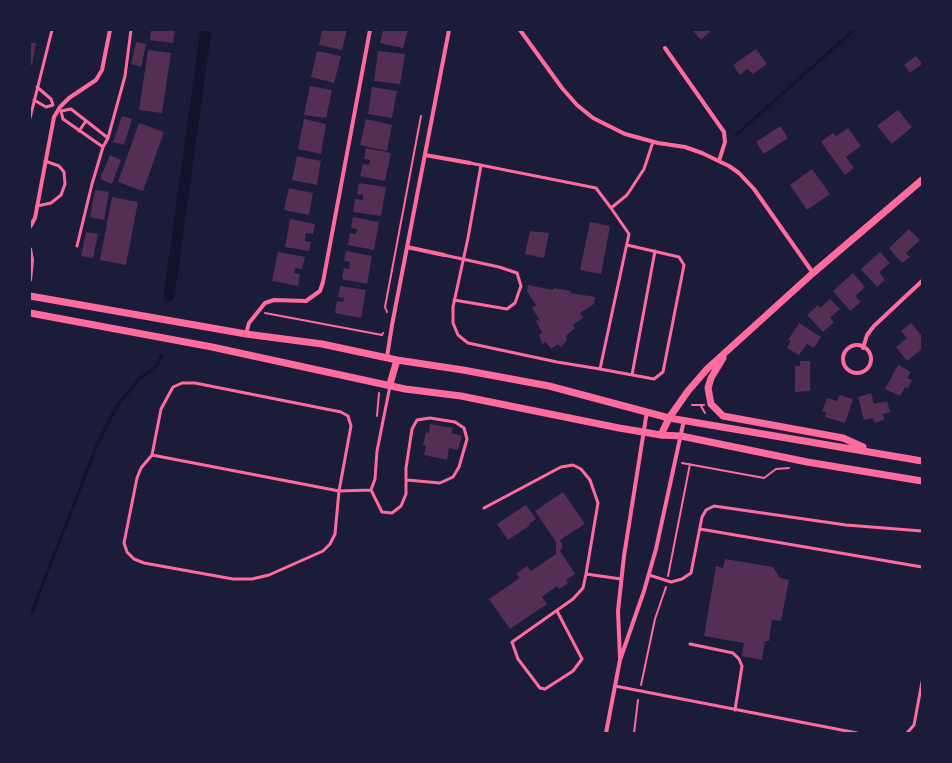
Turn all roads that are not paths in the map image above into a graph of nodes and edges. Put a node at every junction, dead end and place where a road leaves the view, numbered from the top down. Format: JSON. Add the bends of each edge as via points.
{"nodes":[{"id":1,"x":52,"y":30,"type":"edge"},
{"id":2,"x":110,"y":30,"type":"edge"},
{"id":3,"x":131,"y":30,"type":"edge"},
{"id":4,"x":370,"y":30,"type":"edge"},
{"id":5,"x":449,"y":30,"type":"edge"},
{"id":6,"x":520,"y":30,"type":"edge"},
{"id":7,"x":665,"y":48,"type":"dead end"},
{"id":8,"x":37,"y":87,"type":"junction"},
{"id":9,"x":34,"y":100,"type":"junction"},
{"id":10,"x":53,"y":105,"type":"junction"},
{"id":11,"x":60,"y":110,"type":"junction"},
{"id":12,"x":30,"y":118,"type":"edge"},
{"id":13,"x":86,"y":121,"type":"junction"},
{"id":14,"x":79,"y":131,"type":"junction"},
{"id":15,"x":108,"y":138,"type":"junction"},
{"id":16,"x":653,"y":142,"type":"junction"},
{"id":17,"x":103,"y":147,"type":"junction"},
{"id":18,"x":425,"y":155,"type":"junction"},
{"id":19,"x":45,"y":161,"type":"junction"},
{"id":20,"x":719,"y":161,"type":"junction"},
{"id":21,"x":470,"y":163,"type":"joint"},
{"id":22,"x":481,"y":165,"type":"junction"},
{"id":23,"x":922,"y":180,"type":"edge"},
{"id":24,"x":37,"y":206,"type":"junction"},
{"id":25,"x":611,"y":208,"type":"junction"},
{"id":26,"x":30,"y":227,"type":"edge"},
{"id":27,"x":627,"y":245,"type":"junction"},
{"id":28,"x":77,"y":246,"type":"dead end"},
{"id":29,"x":407,"y":247,"type":"junction"},
{"id":30,"x":30,"y":249,"type":"edge"},
{"id":31,"x":655,"y":251,"type":"junction"},
{"id":32,"x":444,"y":255,"type":"joint"},
{"id":33,"x":463,"y":260,"type":"junction"},
{"id":34,"x":813,"y":273,"type":"junction"},
{"id":35,"x":30,"y":280,"type":"edge"},
{"id":36,"x":922,"y":281,"type":"edge"},
{"id":37,"x":30,"y":296,"type":"edge"},
{"id":38,"x":454,"y":300,"type":"junction"},
{"id":39,"x":30,"y":313,"type":"edge"},
{"id":40,"x":246,"y":334,"type":"junction"},
{"id":41,"x":863,"y":348,"type":"junction"},
{"id":42,"x":727,"y":351,"type":"junction"},
{"id":43,"x":388,"y":357,"type":"junction"},
{"id":44,"x":397,"y":360,"type":"junction"},
{"id":45,"x":600,"y":368,"type":"junction"},
{"id":46,"x":632,"y":375,"type":"junction"},
{"id":47,"x":390,"y":384,"type":"junction"},
{"id":48,"x":647,"y":411,"type":"junction"},
{"id":49,"x":669,"y":418,"type":"junction"},
{"id":50,"x":684,"y":420,"type":"junction"},
{"id":51,"x":643,"y":432,"type":"junction"},
{"id":52,"x":661,"y":435,"type":"junction"},
{"id":53,"x":681,"y":436,"type":"junction"},
{"id":54,"x":873,"y":452,"type":"junction"},
{"id":55,"x":152,"y":455,"type":"junction"},
{"id":56,"x":922,"y":461,"type":"edge"},
{"id":57,"x":407,"y":480,"type":"junction"},
{"id":58,"x":922,"y":481,"type":"edge"},
{"id":59,"x":371,"y":490,"type":"junction"},
{"id":60,"x":339,"y":491,"type":"junction"},
{"id":61,"x":484,"y":508,"type":"dead end"},
{"id":62,"x":700,"y":529,"type":"junction"},
{"id":63,"x":922,"y":531,"type":"edge"},
{"id":64,"x":922,"y":567,"type":"edge"},
{"id":65,"x":586,"y":574,"type":"junction"},
{"id":66,"x":648,"y":575,"type":"junction"},
{"id":67,"x":622,"y":579,"type":"junction"},
{"id":68,"x":557,"y":611,"type":"junction"},
{"id":69,"x":690,"y":644,"type":"dead end"},
{"id":70,"x":620,"y":660,"type":"junction"},
{"id":71,"x":922,"y":682,"type":"edge"},
{"id":72,"x":615,"y":686,"type":"junction"},
{"id":73,"x":735,"y":710,"type":"junction"},
{"id":74,"x":606,"y":733,"type":"edge"},
{"id":75,"x":857,"y":733,"type":"edge"},
{"id":76,"x":907,"y":733,"type":"edge"}],
"edges":[{"from":1,"to":8,"type":"lane"},
{"from":2,"to":11,"type":"street","via":[[102,70],[96,80],[69,98]]},
{"from":3,"to":15,"type":"lane","via":[[125,76]]},
{"from":4,"to":40,"type":"street","via":[[320,291],[301,302],[274,300],[265,303],[249,323]]},
{"from":5,"to":18,"type":"street"},
{"from":6,"to":16,"type":"street","via":[[577,105],[607,126]]},
{"from":7,"to":20,"type":"street","via":[[724,132],[725,142]]},
{"from":8,"to":9,"type":"lane"},
{"from":8,"to":10,"type":"lane","via":[[51,99]]},
{"from":9,"to":10,"type":"lane","via":[[46,107]]},
{"from":9,"to":12,"type":"lane"},
{"from":10,"to":11,"type":"lane"},
{"from":11,"to":13,"type":"lane","via":[[71,109]]},
{"from":11,"to":14,"type":"lane","via":[[63,119]]},
{"from":11,"to":19,"type":"street","via":[[54,118]]},
{"from":13,"to":14,"type":"lane"},
{"from":13,"to":15,"type":"lane"},
{"from":14,"to":17,"type":"lane"},
{"from":15,"to":17,"type":"lane"},
{"from":16,"to":20,"type":"street","via":[[686,147]]},
{"from":16,"to":25,"type":"lane","via":[[644,169],[627,196]]},
{"from":17,"to":28,"type":"lane"},
{"from":18,"to":21,"type":"street"},
{"from":18,"to":29,"type":"street"},
{"from":19,"to":24,"type":"street"},
{"from":19,"to":24,"type":"lane","via":[[59,166],[64,172],[65,184],[61,196],[50,203]]},
{"from":20,"to":34,"type":"street","via":[[747,180]]},
{"from":21,"to":22,"type":"lane"},
{"from":22,"to":25,"type":"lane","via":[[596,188]]},
{"from":22,"to":33,"type":"lane"},
{"from":23,"to":34,"type":"street"},
{"from":24,"to":26,"type":"street"},
{"from":25,"to":27,"type":"lane","via":[[629,234]]},
{"from":27,"to":31,"type":"lane"},
{"from":27,"to":45,"type":"lane"},
{"from":29,"to":32,"type":"street"},
{"from":29,"to":43,"type":"street"},
{"from":30,"to":35,"type":"street"},
{"from":31,"to":46,"type":"lane"},
{"from":31,"to":46,"type":"lane","via":[[679,257],[684,265],[663,372],[654,379]]},
{"from":32,"to":33,"type":"lane"},
{"from":33,"to":38,"type":"lane"},
{"from":33,"to":38,"type":"lane","via":[[517,273],[521,286],[516,303],[507,309]]},
{"from":34,"to":42,"type":"street"},
{"from":36,"to":41,"type":"street","via":[[874,326],[867,335]]},
{"from":37,"to":40,"type":"street"},
{"from":38,"to":45,"type":"lane","via":[[453,323],[458,335],[468,343],[557,362]]},
{"from":39,"to":47,"type":"street"},
{"from":40,"to":43,"type":"street","via":[[322,344]]},
{"from":41,"to":41,"type":"street","via":[[870,356],[868,367],[859,373],[848,370],[843,360],[847,349],[856,345]]},
{"from":42,"to":49,"type":"street","via":[[688,390]]},
{"from":42,"to":54,"type":"street","via":[[708,388],[711,404],[716,411],[724,416],[843,438]]},
{"from":43,"to":44,"type":"street"},
{"from":44,"to":47,"type":"street"},
{"from":44,"to":48,"type":"street","via":[[549,386]]},
{"from":45,"to":46,"type":"lane"},
{"from":47,"to":51,"type":"street","via":[[405,389],[461,396]]},
{"from":47,"to":59,"type":"lane"},
{"from":48,"to":49,"type":"street"},
{"from":48,"to":51,"type":"street"},
{"from":49,"to":50,"type":"street"},
{"from":49,"to":52,"type":"street"},
{"from":50,"to":53,"type":"street"},
{"from":50,"to":54,"type":"street"},
{"from":51,"to":52,"type":"street"},
{"from":51,"to":67,"type":"street"},
{"from":52,"to":53,"type":"street"},
{"from":53,"to":58,"type":"street","via":[[807,462]]},
{"from":53,"to":66,"type":"street"},
{"from":54,"to":56,"type":"street"},
{"from":55,"to":60,"type":"lane"},
{"from":55,"to":60,"type":"lane","via":[[161,409],[173,387],[182,383],[195,383],[307,404],[348,416],[351,426]]},
{"from":55,"to":60,"type":"lane","via":[[141,468],[137,478],[124,543],[127,552],[134,559],[144,563],[234,579],[252,579],[269,575],[313,557],[330,544],[335,534]]},
{"from":57,"to":57,"type":"lane","via":[[406,468],[412,429],[417,420],[430,418],[455,422],[464,428],[467,439],[459,467],[453,477],[440,483]]},
{"from":57,"to":59,"type":"lane","via":[[406,494],[401,506],[392,513],[382,512]]},
{"from":59,"to":60,"type":"lane"},
{"from":61,"to":65,"type":"lane","via":[[561,467],[572,465],[581,469],[590,480],[598,503]]},
{"from":62,"to":63,"type":"lane","via":[[706,510],[714,506],[846,525]]},
{"from":62,"to":64,"type":"lane"},
{"from":62,"to":66,"type":"lane","via":[[691,573],[671,582]]},
{"from":65,"to":67,"type":"lane"},
{"from":65,"to":68,"type":"lane","via":[[583,588]]},
{"from":66,"to":70,"type":"street"},
{"from":67,"to":70,"type":"street","via":[[618,611]]},
{"from":68,"to":68,"type":"lane","via":[[512,642],[518,659],[540,688],[545,689],[573,671],[582,659]]},
{"from":69,"to":73,"type":"lane","via":[[733,653],[739,659],[742,666]]},
{"from":70,"to":72,"type":"street"},
{"from":71,"to":76,"type":"lane","via":[[914,724]]},
{"from":72,"to":73,"type":"lane"},
{"from":72,"to":74,"type":"street"},
{"from":73,"to":75,"type":"lane"}]}
